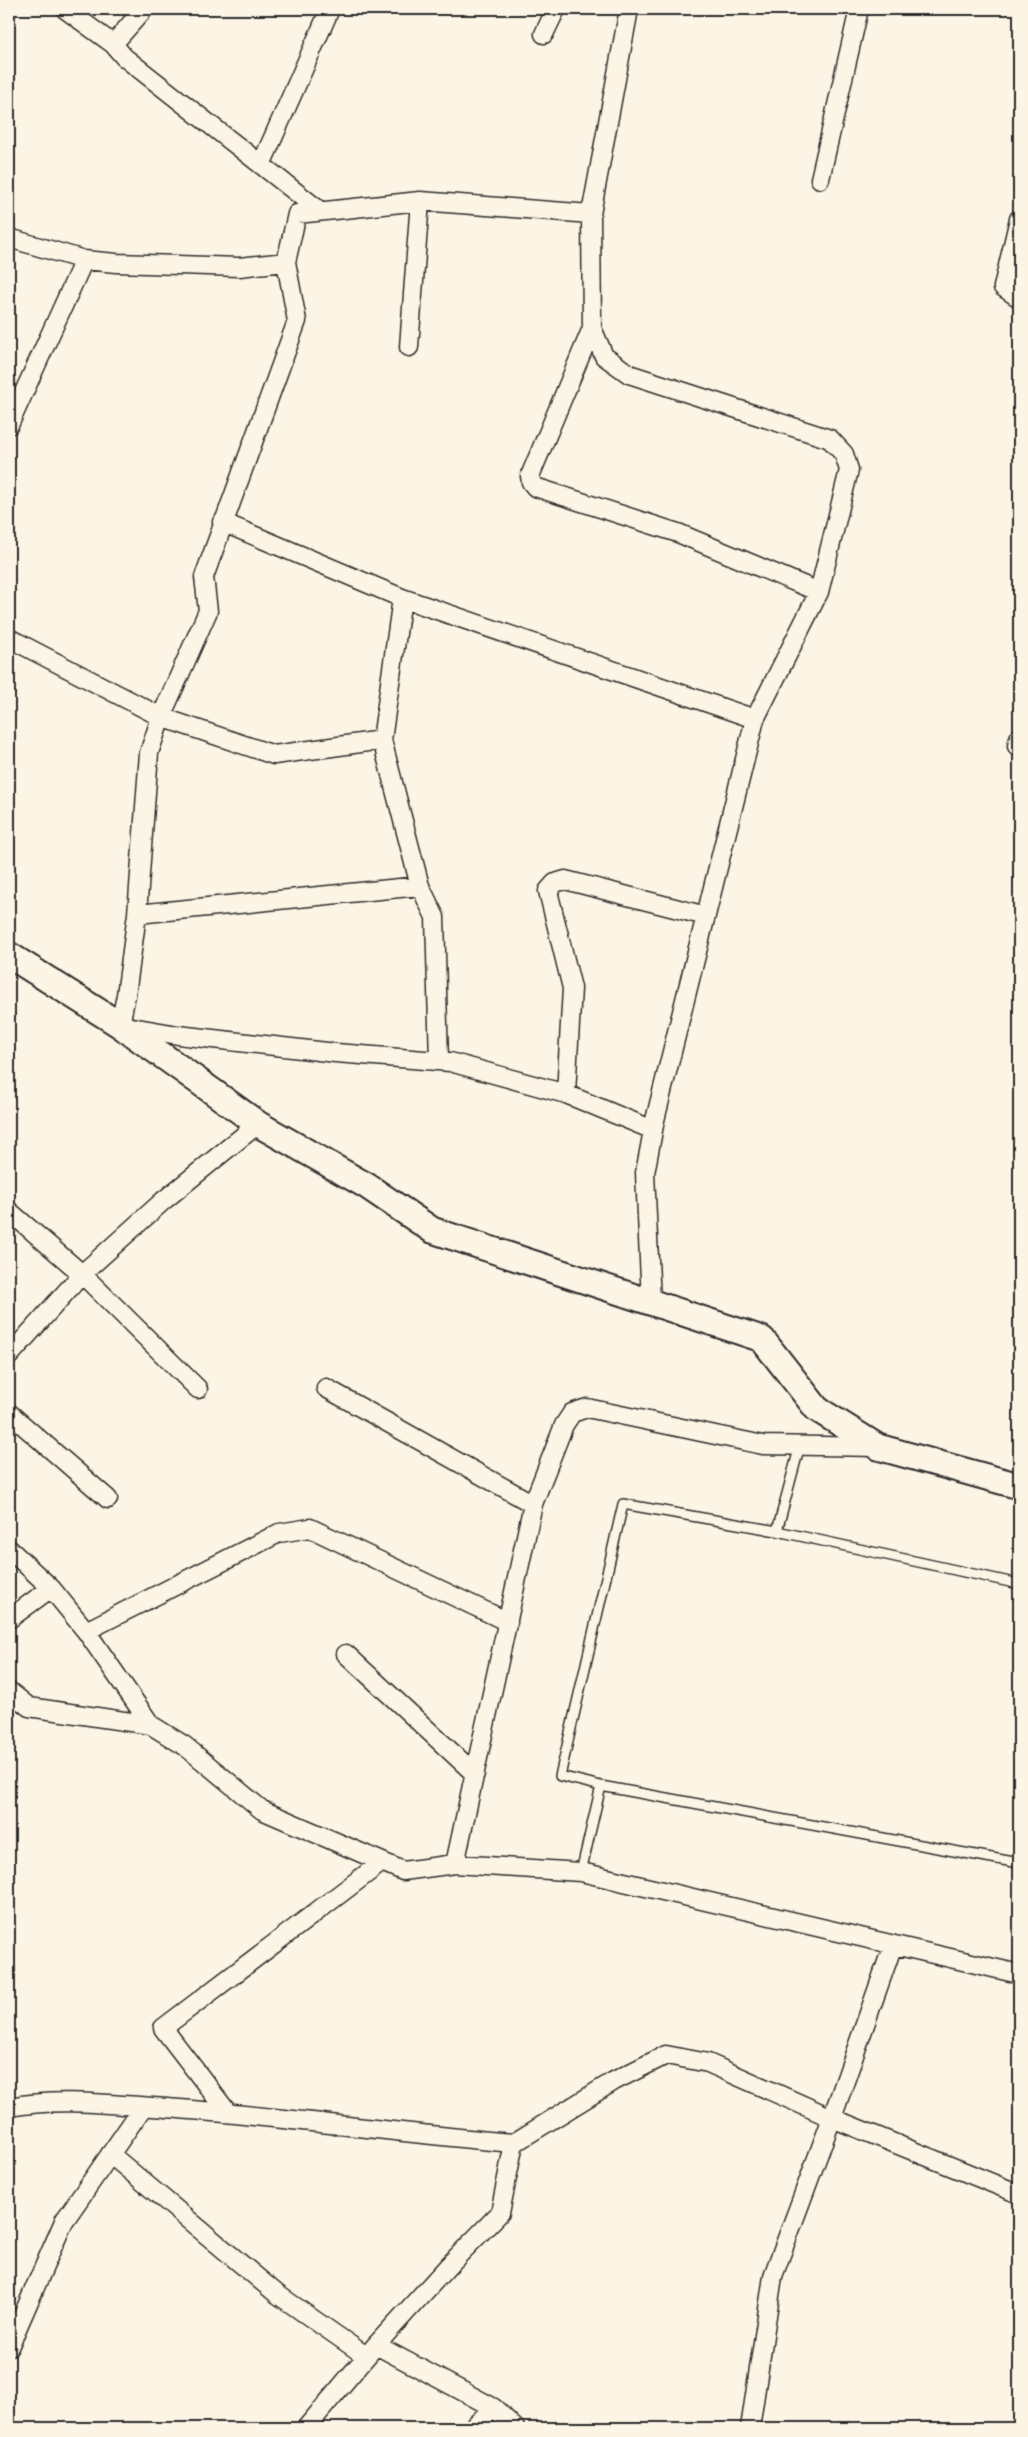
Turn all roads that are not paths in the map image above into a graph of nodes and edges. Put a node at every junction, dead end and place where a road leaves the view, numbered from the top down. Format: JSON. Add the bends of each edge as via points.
{"nodes":[{"id":1,"x":65,"y":9,"type":"edge"},
{"id":2,"x":144,"y":9,"type":"edge"},
{"id":3,"x":330,"y":9,"type":"edge"},
{"id":4,"x":556,"y":9,"type":"edge"},
{"id":5,"x":629,"y":9,"type":"edge"},
{"id":6,"x":859,"y":9,"type":"edge"},
{"id":7,"x":544,"y":34,"type":"dead end"},
{"id":8,"x":113,"y":44,"type":"junction"},
{"id":9,"x":261,"y":164,"type":"junction"},
{"id":10,"x":820,"y":179,"type":"dead end"},
{"id":11,"x":420,"y":201,"type":"junction"},
{"id":12,"x":320,"y":211,"type":"junction"},
{"id":13,"x":591,"y":214,"type":"junction"},
{"id":14,"x":1019,"y":219,"type":"edge"},
{"id":15,"x":9,"y":238,"type":"edge"},
{"id":16,"x":84,"y":260,"type":"junction"},
{"id":17,"x":286,"y":262,"type":"junction"},
{"id":18,"x":1019,"y":298,"type":"edge"},
{"id":19,"x":592,"y":328,"type":"junction"},
{"id":20,"x":409,"y":347,"type":"dead end"},
{"id":21,"x":9,"y":425,"type":"edge"},
{"id":22,"x":222,"y":522,"type":"junction"},
{"id":23,"x":819,"y":592,"type":"junction"},
{"id":24,"x":402,"y":598,"type":"junction"},
{"id":25,"x":9,"y":638,"type":"edge"},
{"id":26,"x":161,"y":717,"type":"junction"},
{"id":27,"x":755,"y":719,"type":"junction"},
{"id":28,"x":1019,"y":738,"type":"edge"},
{"id":29,"x":382,"y":740,"type":"junction"},
{"id":30,"x":1019,"y":746,"type":"edge"},
{"id":31,"x":420,"y":886,"type":"junction"},
{"id":32,"x":137,"y":914,"type":"junction"},
{"id":33,"x":706,"y":916,"type":"junction"},
{"id":34,"x":9,"y":955,"type":"edge"},
{"id":35,"x":120,"y":1025,"type":"junction"},
{"id":36,"x":439,"y":1061,"type":"junction"},
{"id":37,"x":566,"y":1094,"type":"junction"},
{"id":38,"x":258,"y":1124,"type":"junction"},
{"id":39,"x":653,"y":1130,"type":"junction"},
{"id":40,"x":9,"y":1211,"type":"edge"},
{"id":41,"x":82,"y":1274,"type":"junction"},
{"id":42,"x":651,"y":1302,"type":"junction"},
{"id":43,"x":9,"y":1356,"type":"edge"},
{"id":44,"x":326,"y":1388,"type":"dead end"},
{"id":45,"x":198,"y":1389,"type":"dead end"},
{"id":46,"x":9,"y":1413,"type":"edge"},
{"id":47,"x":800,"y":1445,"type":"junction"},
{"id":48,"x":878,"y":1447,"type":"junction"},
{"id":49,"x":1019,"y":1486,"type":"edge"},
{"id":50,"x":108,"y":1499,"type":"dead end"},
{"id":51,"x":533,"y":1504,"type":"junction"},
{"id":52,"x":777,"y":1531,"type":"junction"},
{"id":53,"x":9,"y":1549,"type":"edge"},
{"id":54,"x":1019,"y":1584,"type":"edge"},
{"id":55,"x":50,"y":1588,"type":"junction"},
{"id":56,"x":9,"y":1619,"type":"edge"},
{"id":57,"x":508,"y":1622,"type":"junction"},
{"id":58,"x":86,"y":1631,"type":"junction"},
{"id":59,"x":346,"y":1654,"type":"dead end"},
{"id":60,"x":9,"y":1692,"type":"edge"},
{"id":61,"x":151,"y":1725,"type":"junction"},
{"id":62,"x":475,"y":1774,"type":"junction"},
{"id":63,"x":601,"y":1786,"type":"junction"},
{"id":64,"x":382,"y":1862,"type":"junction"},
{"id":65,"x":1019,"y":1863,"type":"edge"},
{"id":66,"x":455,"y":1864,"type":"junction"},
{"id":67,"x":581,"y":1872,"type":"junction"},
{"id":68,"x":893,"y":1945,"type":"junction"},
{"id":69,"x":1019,"y":1974,"type":"edge"},
{"id":70,"x":15,"y":2106,"type":"edge"},
{"id":71,"x":143,"y":2107,"type":"junction"},
{"id":72,"x":228,"y":2113,"type":"junction"},
{"id":73,"x":9,"y":2118,"type":"edge"},
{"id":74,"x":832,"y":2118,"type":"junction"},
{"id":75,"x":514,"y":2143,"type":"junction"},
{"id":76,"x":110,"y":2154,"type":"junction"},
{"id":77,"x":1019,"y":2194,"type":"edge"},
{"id":78,"x":9,"y":2347,"type":"edge"},
{"id":79,"x":371,"y":2351,"type":"junction"},
{"id":80,"x":494,"y":2408,"type":"junction"},
{"id":81,"x":306,"y":2428,"type":"edge"},
{"id":82,"x":472,"y":2428,"type":"edge"},
{"id":83,"x":515,"y":2428,"type":"edge"},
{"id":84,"x":750,"y":2428,"type":"edge"}],
"edges":[{"from":1,"to":8,"type":"street"},
{"from":2,"to":8,"type":"street"},
{"from":3,"to":9,"type":"street"},
{"from":4,"to":7,"type":"street"},
{"from":5,"to":13,"type":"street"},
{"from":6,"to":10,"type":"street"},
{"from":8,"to":9,"type":"street","via":[[124,57]]},
{"from":9,"to":12,"type":"street"},
{"from":11,"to":12,"type":"street"},
{"from":11,"to":13,"type":"street"},
{"from":11,"to":20,"type":"street"},
{"from":12,"to":17,"type":"street","via":[[297,214]]},
{"from":13,"to":19,"type":"street"},
{"from":14,"to":18,"type":"street","via":[[1002,287]]},
{"from":15,"to":16,"type":"street"},
{"from":16,"to":17,"type":"street","via":[[116,264],[239,267]]},
{"from":16,"to":21,"type":"street"},
{"from":17,"to":22,"type":"street","via":[[297,321]]},
{"from":19,"to":23,"type":"street","via":[[604,356],[629,374],[830,439],[844,454],[849,470]]},
{"from":19,"to":23,"type":"street","via":[[530,476],[535,487],[678,533]]},
{"from":22,"to":24,"type":"street"},
{"from":22,"to":26,"type":"street","via":[[204,577],[208,611]]},
{"from":23,"to":27,"type":"street"},
{"from":24,"to":27,"type":"street"},
{"from":24,"to":29,"type":"street"},
{"from":25,"to":26,"type":"street"},
{"from":26,"to":29,"type":"street","via":[[274,755]]},
{"from":26,"to":32,"type":"street","via":[[149,753]]},
{"from":27,"to":33,"type":"street"},
{"from":28,"to":30,"type":"street"},
{"from":29,"to":31,"type":"street"},
{"from":31,"to":32,"type":"street"},
{"from":31,"to":36,"type":"street","via":[[435,917]]},
{"from":32,"to":35,"type":"street"},
{"from":33,"to":37,"type":"street","via":[[565,880],[555,883],[548,891],[572,988]]},
{"from":33,"to":39,"type":"street"},
{"from":34,"to":35,"type":"street"},
{"from":35,"to":36,"type":"street","via":[[336,1053]]},
{"from":35,"to":38,"type":"street"},
{"from":36,"to":37,"type":"street"},
{"from":37,"to":39,"type":"street"},
{"from":38,"to":41,"type":"street","via":[[163,1201]]},
{"from":38,"to":42,"type":"street","via":[[367,1186],[432,1230]]},
{"from":39,"to":42,"type":"street","via":[[645,1173]]},
{"from":40,"to":41,"type":"street"},
{"from":41,"to":43,"type":"street"},
{"from":41,"to":45,"type":"street"},
{"from":42,"to":48,"type":"street","via":[[762,1339],[817,1409]]},
{"from":44,"to":51,"type":"street"},
{"from":46,"to":50,"type":"street"},
{"from":47,"to":48,"type":"street"},
{"from":47,"to":51,"type":"street","via":[[763,1444],[587,1408],[572,1414],[564,1425]]},
{"from":47,"to":52,"type":"lane"},
{"from":48,"to":49,"type":"street"},
{"from":51,"to":57,"type":"street"},
{"from":52,"to":54,"type":"lane"},
{"from":52,"to":63,"type":"lane","via":[[623,1504],[560,1776]]},
{"from":53,"to":55,"type":"street"},
{"from":55,"to":56,"type":"street"},
{"from":55,"to":58,"type":"street"},
{"from":57,"to":58,"type":"street","via":[[310,1528],[279,1534]]},
{"from":57,"to":62,"type":"street"},
{"from":58,"to":61,"type":"street"},
{"from":59,"to":62,"type":"street"},
{"from":60,"to":61,"type":"street","via":[[29,1707]]},
{"from":61,"to":64,"type":"street","via":[[185,1746],[262,1810]]},
{"from":62,"to":66,"type":"street"},
{"from":63,"to":65,"type":"lane"},
{"from":63,"to":67,"type":"lane"},
{"from":64,"to":66,"type":"street","via":[[403,1871]]},
{"from":64,"to":72,"type":"street","via":[[163,2028]]},
{"from":66,"to":67,"type":"street"},
{"from":67,"to":68,"type":"street"},
{"from":68,"to":69,"type":"street"},
{"from":68,"to":74,"type":"street"},
{"from":70,"to":71,"type":"street","via":[[58,2101]]},
{"from":70,"to":73,"type":"street"},
{"from":71,"to":72,"type":"street"},
{"from":71,"to":76,"type":"street"},
{"from":72,"to":75,"type":"street"},
{"from":74,"to":75,"type":"street","via":[[708,2063],[666,2055],[614,2081]]},
{"from":74,"to":77,"type":"street"},
{"from":74,"to":84,"type":"street","via":[[772,2276]]},
{"from":75,"to":79,"type":"street","via":[[500,2213]]},
{"from":76,"to":78,"type":"street","via":[[64,2221]]},
{"from":76,"to":79,"type":"street","via":[[277,2294]]},
{"from":79,"to":80,"type":"street"},
{"from":79,"to":81,"type":"street"},
{"from":80,"to":82,"type":"street"},
{"from":80,"to":83,"type":"street"}]}
